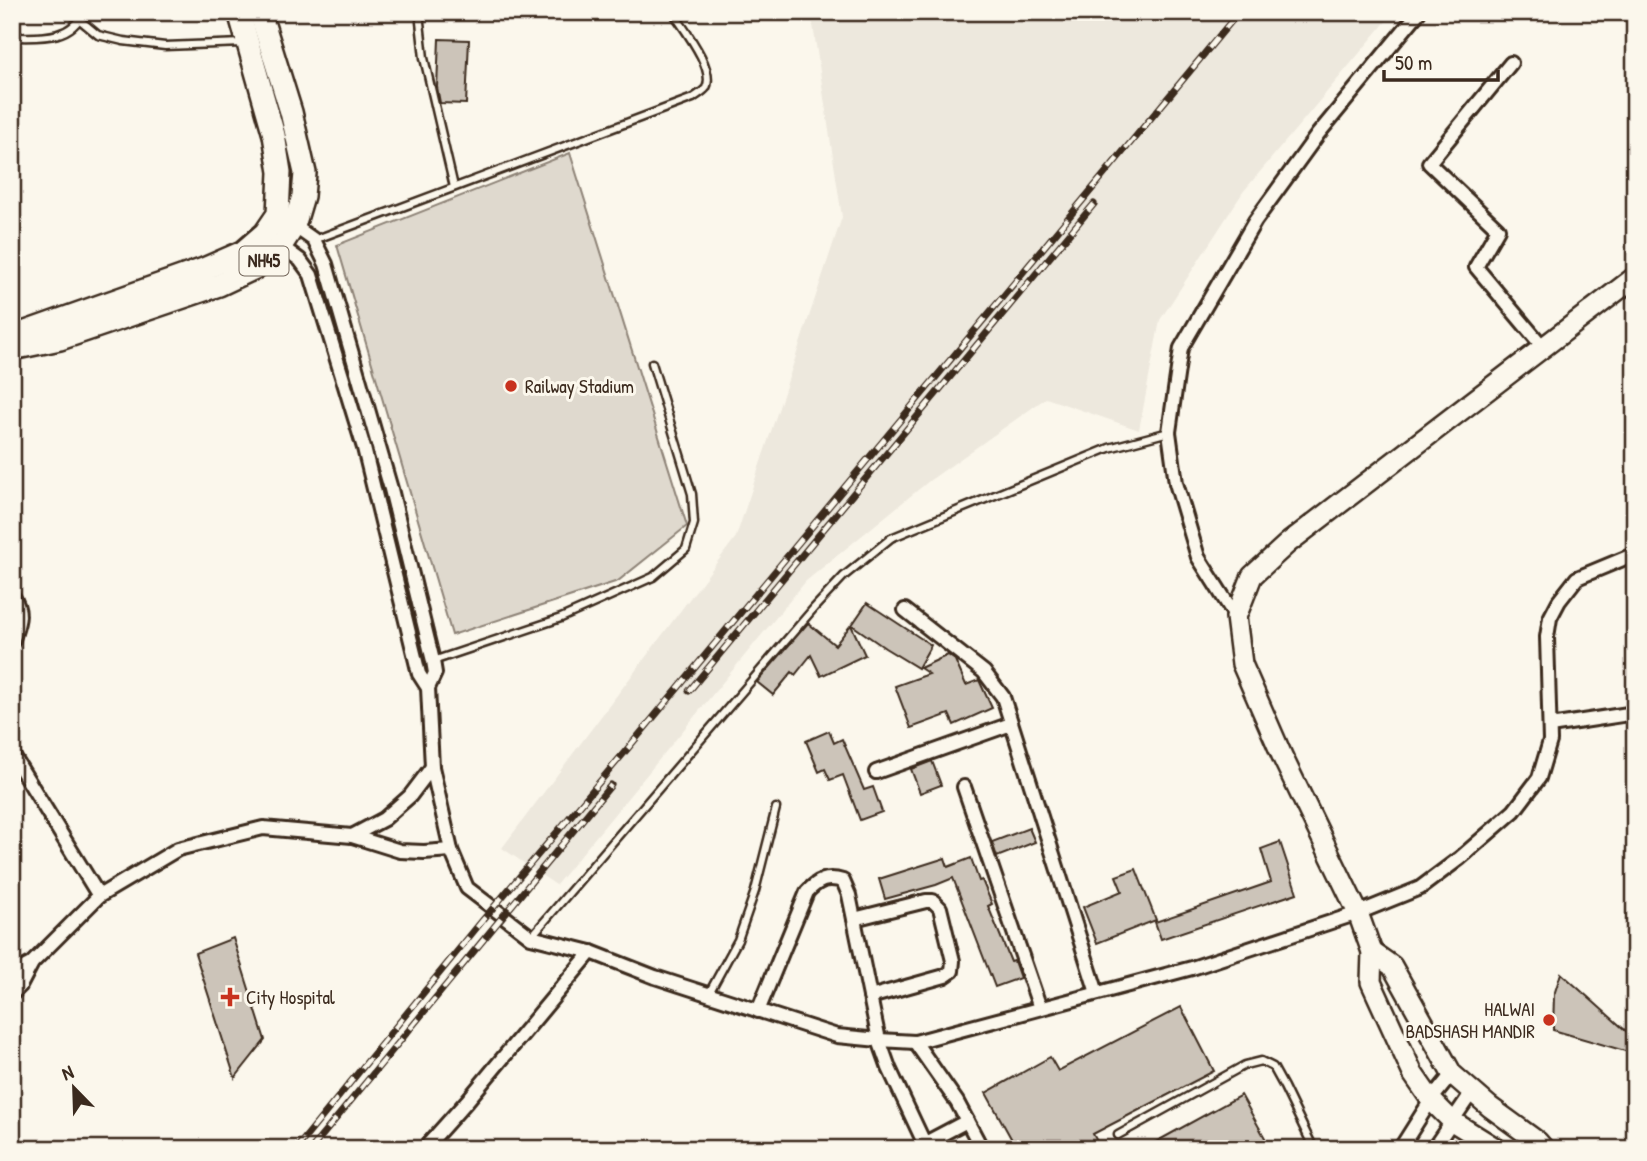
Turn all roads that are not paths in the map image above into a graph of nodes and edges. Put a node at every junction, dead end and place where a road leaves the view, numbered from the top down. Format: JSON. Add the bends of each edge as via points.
{"nodes":[{"id":1,"x":83,"y":12,"type":"edge"},
{"id":2,"x":239,"y":12,"type":"edge"},
{"id":3,"x":260,"y":12,"type":"edge"},
{"id":4,"x":421,"y":12,"type":"edge"},
{"id":5,"x":673,"y":12,"type":"edge"},
{"id":6,"x":1419,"y":12,"type":"edge"},
{"id":7,"x":80,"y":20,"type":"junction"},
{"id":8,"x":12,"y":37,"type":"edge"},
{"id":9,"x":248,"y":43,"type":"junction"},
{"id":10,"x":1511,"y":63,"type":"dead end"},
{"id":11,"x":454,"y":187,"type":"junction"},
{"id":12,"x":286,"y":220,"type":"junction"},
{"id":13,"x":273,"y":240,"type":"junction"},
{"id":14,"x":314,"y":240,"type":"junction"},
{"id":15,"x":1635,"y":277,"type":"edge"},
{"id":16,"x":12,"y":337,"type":"edge"},
{"id":17,"x":1542,"y":348,"type":"junction"},
{"id":18,"x":12,"y":349,"type":"edge"},
{"id":19,"x":652,"y":363,"type":"dead end"},
{"id":20,"x":1169,"y":432,"type":"junction"},
{"id":21,"x":1635,"y":554,"type":"edge"},
{"id":22,"x":12,"y":595,"type":"edge"},
{"id":23,"x":905,"y":610,"type":"dead end"},
{"id":24,"x":1236,"y":617,"type":"junction"},
{"id":25,"x":12,"y":642,"type":"edge"},
{"id":26,"x":433,"y":661,"type":"junction"},
{"id":27,"x":428,"y":688,"type":"junction"},
{"id":28,"x":1635,"y":713,"type":"edge"},
{"id":29,"x":1011,"y":724,"type":"junction"},
{"id":30,"x":1550,"y":726,"type":"junction"},
{"id":31,"x":12,"y":754,"type":"edge"},
{"id":32,"x":432,"y":767,"type":"junction"},
{"id":33,"x":876,"y":772,"type":"dead end"},
{"id":34,"x":964,"y":787,"type":"dead end"},
{"id":35,"x":776,"y":808,"type":"dead end"},
{"id":36,"x":352,"y":836,"type":"junction"},
{"id":37,"x":451,"y":850,"type":"junction"},
{"id":38,"x":99,"y":896,"type":"junction"},
{"id":39,"x":1357,"y":913,"type":"junction"},
{"id":40,"x":854,"y":919,"type":"junction"},
{"id":41,"x":531,"y":937,"type":"junction"},
{"id":42,"x":592,"y":952,"type":"junction"},
{"id":43,"x":1372,"y":952,"type":"junction"},
{"id":44,"x":31,"y":964,"type":"junction"},
{"id":45,"x":12,"y":974,"type":"edge"},
{"id":46,"x":1097,"y":993,"type":"junction"},
{"id":47,"x":12,"y":994,"type":"edge"},
{"id":48,"x":708,"y":995,"type":"junction"},
{"id":49,"x":870,"y":997,"type":"junction"},
{"id":50,"x":1040,"y":1008,"type":"junction"},
{"id":51,"x":758,"y":1011,"type":"junction"},
{"id":52,"x":879,"y":1041,"type":"junction"},
{"id":53,"x":915,"y":1042,"type":"junction"},
{"id":54,"x":1452,"y":1074,"type":"junction"},
{"id":55,"x":1472,"y":1092,"type":"junction"},
{"id":56,"x":1432,"y":1100,"type":"junction"},
{"id":57,"x":967,"y":1121,"type":"junction"},
{"id":58,"x":1452,"y":1121,"type":"junction"},
{"id":59,"x":1118,"y":1135,"type":"dead end"},
{"id":60,"x":922,"y":1147,"type":"edge"},
{"id":61,"x":424,"y":1149,"type":"edge"},
{"id":62,"x":982,"y":1149,"type":"edge"},
{"id":63,"x":1314,"y":1149,"type":"edge"},
{"id":64,"x":1400,"y":1149,"type":"edge"},
{"id":65,"x":1433,"y":1149,"type":"edge"},
{"id":66,"x":1497,"y":1149,"type":"edge"},
{"id":67,"x":1544,"y":1149,"type":"edge"}],
"edges":[{"from":1,"to":7,"type":"lane"},
{"from":2,"to":9,"type":"highway"},
{"from":3,"to":12,"type":"highway","number":"NH45","via":[[305,173],[303,195]]},
{"from":4,"to":11,"type":"lane","via":[[424,58]]},
{"from":5,"to":11,"type":"lane","via":[[704,61],[709,78],[705,89],[693,98]]},
{"from":6,"to":20,"type":"street","via":[[1318,134],[1255,221],[1181,348]]},
{"from":7,"to":8,"type":"lane","via":[[49,37]]},
{"from":7,"to":9,"type":"lane","via":[[98,36],[165,47]]},
{"from":9,"to":12,"type":"highway","via":[[276,148]]},
{"from":10,"to":17,"type":"street","via":[[1429,163],[1498,229],[1476,267]]},
{"from":11,"to":14,"type":"lane"},
{"from":12,"to":13,"type":"highway","number":"NH45"},
{"from":12,"to":14,"type":"street"},
{"from":13,"to":16,"type":"highway","number":"NH45"},
{"from":13,"to":18,"type":"highway","number":"NH45","via":[[255,268],[219,285],[60,339]]},
{"from":13,"to":27,"type":"street","via":[[300,260],[311,275],[364,449],[419,674]]},
{"from":14,"to":26,"type":"street","via":[[326,264],[377,437]]},
{"from":15,"to":17,"type":"main road"},
{"from":17,"to":24,"type":"main road","via":[[1288,542],[1252,576]]},
{"from":19,"to":26,"type":"lane","via":[[692,495],[694,523],[686,549],[653,577],[561,618]]},
{"from":20,"to":24,"type":"street","via":[[1176,483],[1198,557]]},
{"from":20,"to":41,"type":"lane","via":[[1109,448],[891,538],[814,608]]},
{"from":21,"to":30,"type":"street","via":[[1577,578],[1550,618]]},
{"from":22,"to":25,"type":"street","via":[[20,616]]},
{"from":23,"to":29,"type":"street","via":[[984,672],[1003,697]]},
{"from":24,"to":39,"type":"main road","via":[[1242,664]]},
{"from":26,"to":27,"type":"street","via":[[435,673]]},
{"from":27,"to":32,"type":"street"},
{"from":28,"to":30,"type":"street"},
{"from":29,"to":33,"type":"street"},
{"from":29,"to":46,"type":"street"},
{"from":30,"to":39,"type":"street","via":[[1539,778],[1514,811],[1420,888]]},
{"from":31,"to":38,"type":"street"},
{"from":32,"to":36,"type":"street","via":[[384,820]]},
{"from":32,"to":37,"type":"street"},
{"from":34,"to":50,"type":"street"},
{"from":35,"to":48,"type":"lane","via":[[738,940]]},
{"from":36,"to":37,"type":"street","via":[[400,851]]},
{"from":36,"to":38,"type":"street","via":[[263,828],[178,849]]},
{"from":37,"to":41,"type":"street","via":[[467,888]]},
{"from":38,"to":44,"type":"street"},
{"from":39,"to":43,"type":"main road"},
{"from":39,"to":46,"type":"street","via":[[1192,968]]},
{"from":40,"to":49,"type":"street"},
{"from":40,"to":49,"type":"street","via":[[933,901],[940,908],[953,961],[952,971],[945,976]]},
{"from":40,"to":51,"type":"street","via":[[843,881],[832,878],[815,883],[807,892]]},
{"from":41,"to":42,"type":"street"},
{"from":42,"to":48,"type":"street"},
{"from":42,"to":61,"type":"street"},
{"from":43,"to":54,"type":"main road","via":[[1392,966]]},
{"from":43,"to":56,"type":"main road","via":[[1371,982],[1413,1074]]},
{"from":44,"to":45,"type":"street"},
{"from":44,"to":47,"type":"street"},
{"from":46,"to":50,"type":"street"},
{"from":48,"to":51,"type":"street"},
{"from":49,"to":52,"type":"street"},
{"from":50,"to":53,"type":"street"},
{"from":51,"to":52,"type":"street","via":[[837,1036]]},
{"from":52,"to":53,"type":"street"},
{"from":52,"to":60,"type":"street"},
{"from":53,"to":57,"type":"street"},
{"from":54,"to":55,"type":"main road"},
{"from":54,"to":56,"type":"street"},
{"from":55,"to":58,"type":"street"},
{"from":55,"to":67,"type":"main road"},
{"from":56,"to":58,"type":"main road"},
{"from":56,"to":64,"type":"street"},
{"from":57,"to":60,"type":"street"},
{"from":57,"to":62,"type":"street"},
{"from":58,"to":65,"type":"street"},
{"from":58,"to":66,"type":"main road"},
{"from":59,"to":63,"type":"lane","via":[[1245,1065],[1261,1061],[1273,1067]]}]}
